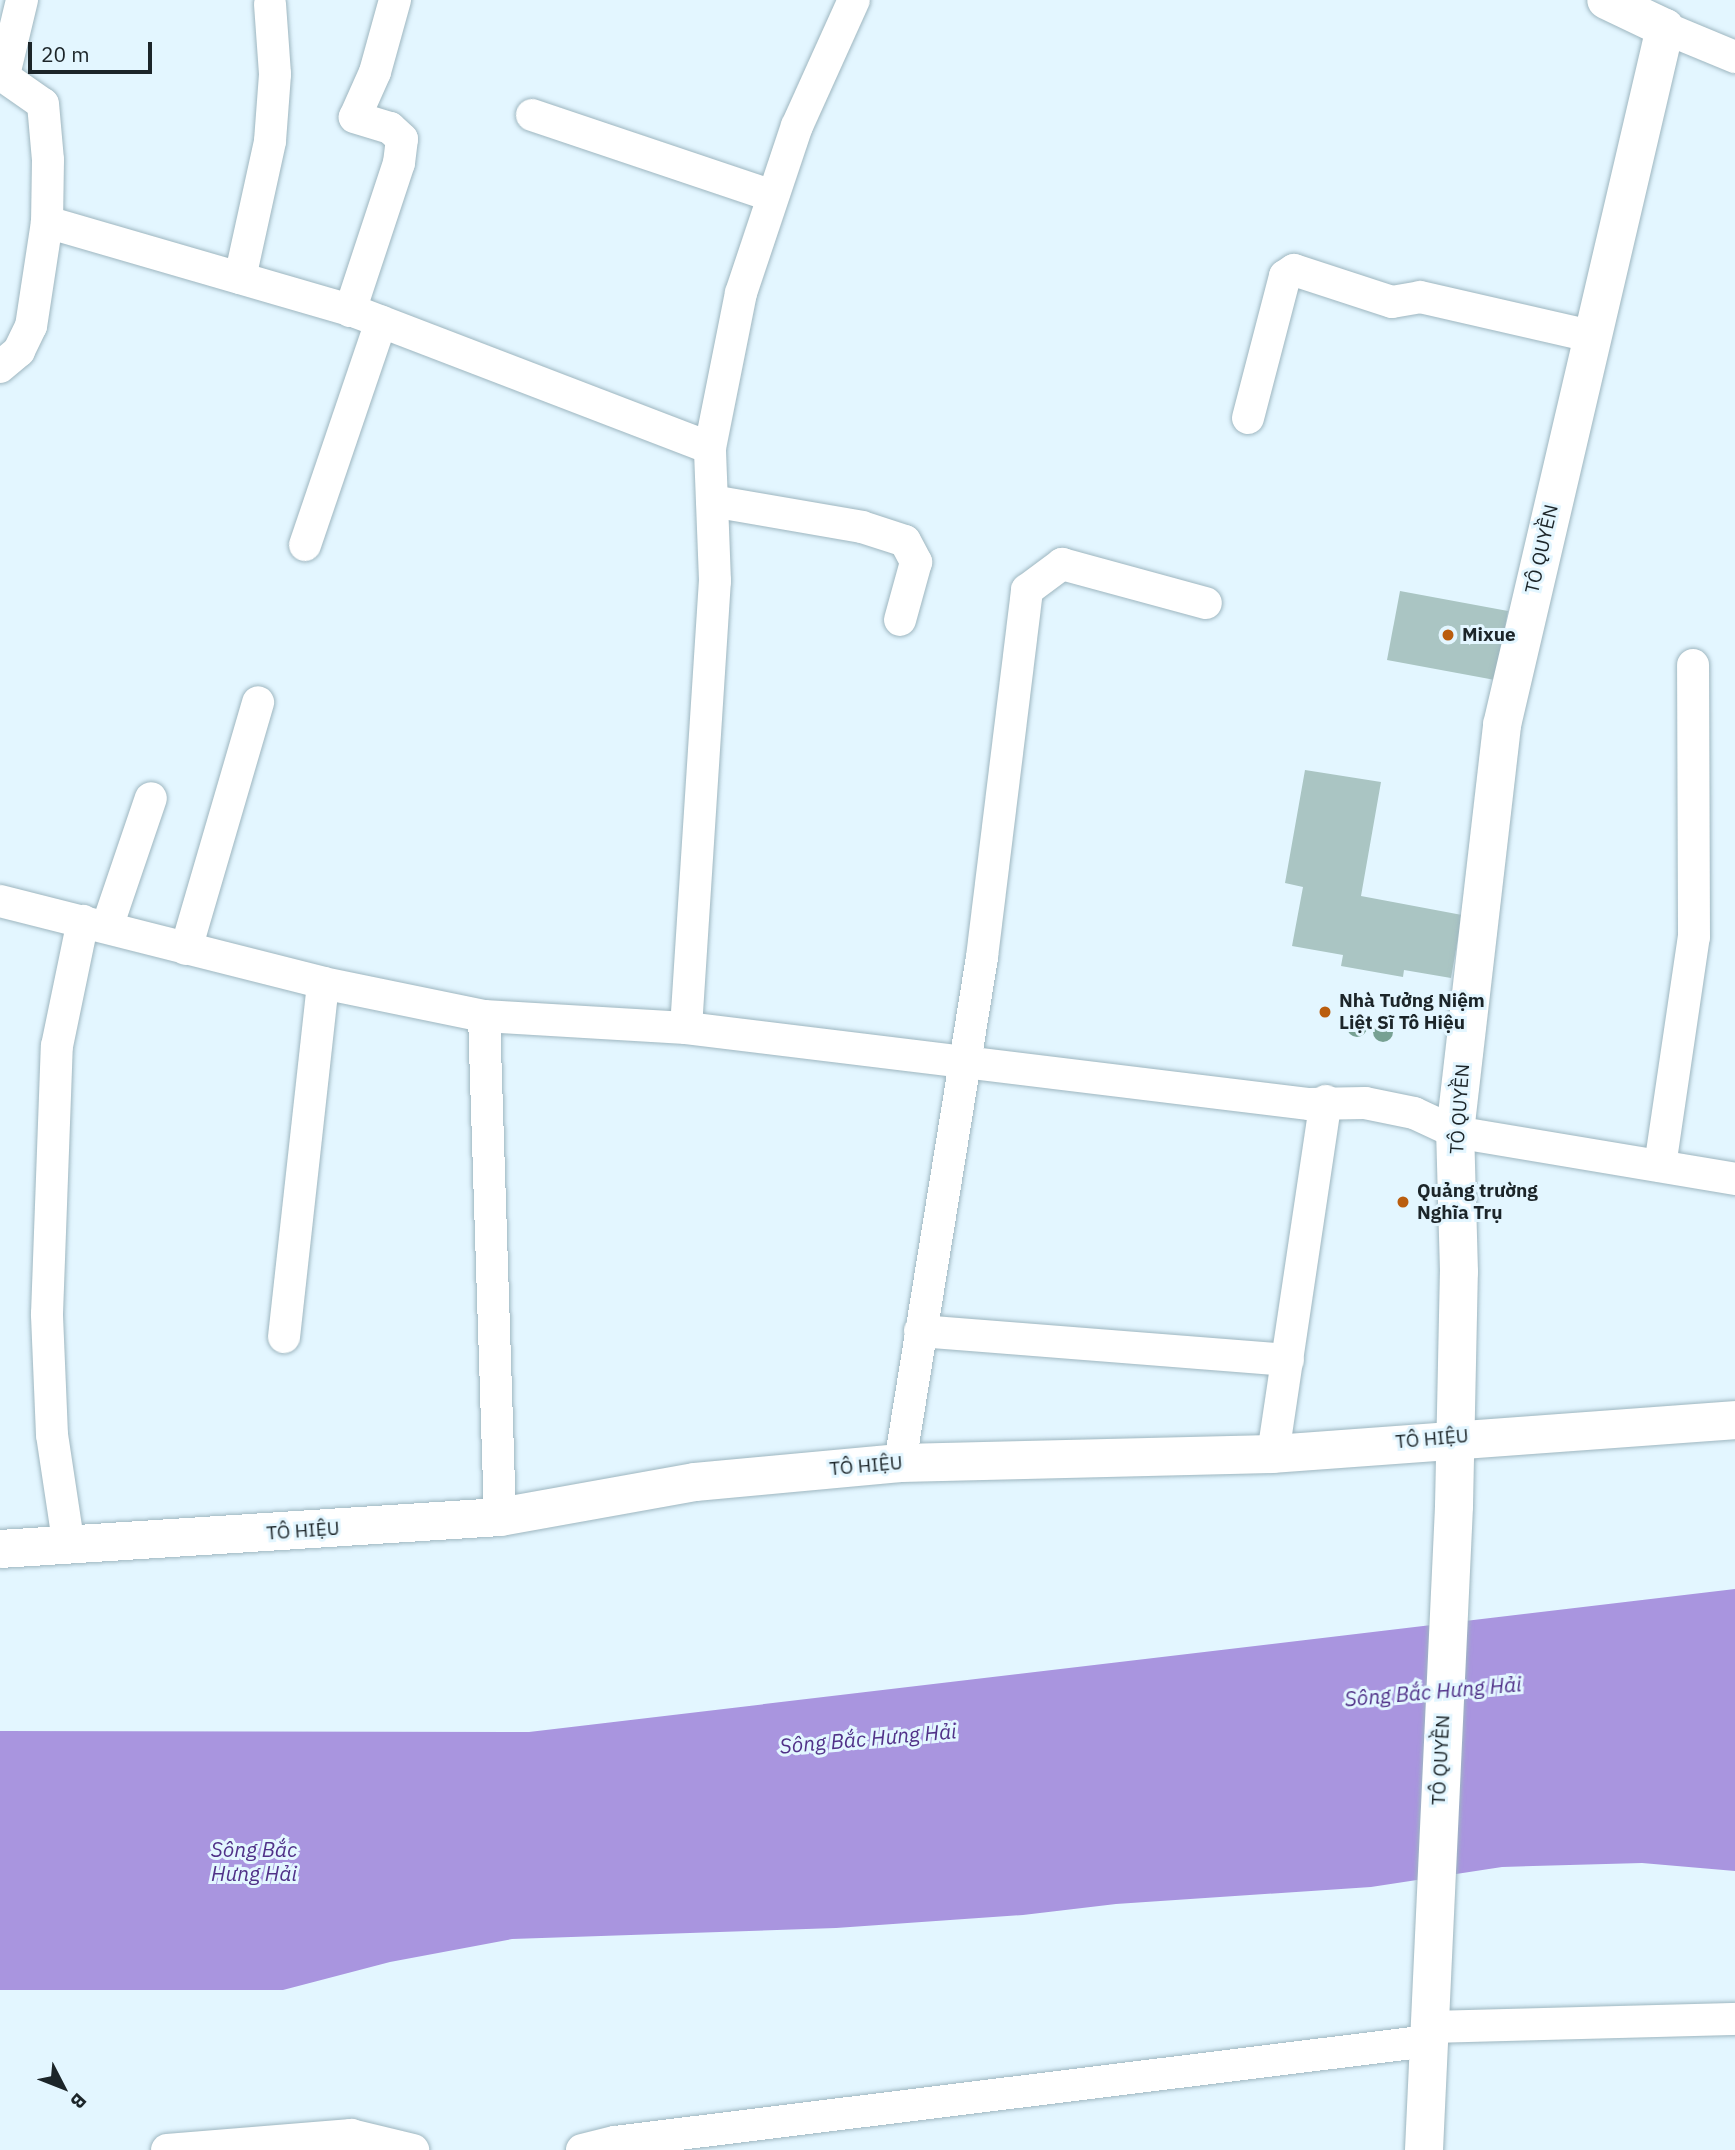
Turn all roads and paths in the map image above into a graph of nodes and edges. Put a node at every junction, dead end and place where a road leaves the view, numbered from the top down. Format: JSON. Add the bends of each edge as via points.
{"nodes":[{"id":1,"x":22,"y":0,"type":"edge"},
{"id":2,"x":395,"y":0,"type":"edge"},
{"id":3,"x":854,"y":0,"type":"edge"},
{"id":4,"x":1606,"y":0,"type":"edge"},
{"id":5,"x":270,"y":4,"type":"dead end"},
{"id":6,"x":1665,"y":28,"type":"junction"},
{"id":7,"x":1735,"y":57,"type":"edge"},
{"id":8,"x":2,"y":75,"type":"edge"},
{"id":9,"x":532,"y":116,"type":"dead end"},
{"id":10,"x":773,"y":196,"type":"junction"},
{"id":11,"x":47,"y":222,"type":"junction"},
{"id":12,"x":240,"y":278,"type":"junction"},
{"id":13,"x":350,"y":311,"type":"junction"},
{"id":14,"x":381,"y":322,"type":"junction"},
{"id":15,"x":1590,"y":337,"type":"junction"},
{"id":16,"x":0,"y":367,"type":"edge"},
{"id":17,"x":1248,"y":418,"type":"dead end"},
{"id":18,"x":710,"y":448,"type":"junction"},
{"id":19,"x":712,"y":501,"type":"junction"},
{"id":20,"x":305,"y":545,"type":"dead end"},
{"id":21,"x":1206,"y":603,"type":"dead end"},
{"id":22,"x":900,"y":620,"type":"dead end"},
{"id":23,"x":1693,"y":665,"type":"dead end"},
{"id":24,"x":258,"y":702,"type":"dead end"},
{"id":25,"x":150,"y":798,"type":"dead end"},
{"id":26,"x":0,"y":901,"type":"edge"},
{"id":27,"x":95,"y":924,"type":"junction"},
{"id":28,"x":186,"y":949,"type":"junction"},
{"id":29,"x":323,"y":983,"type":"junction"},
{"id":30,"x":484,"y":1016,"type":"junction"},
{"id":31,"x":686,"y":1028,"type":"junction"},
{"id":32,"x":967,"y":1059,"type":"junction"},
{"id":33,"x":1326,"y":1101,"type":"junction"},
{"id":34,"x":1455,"y":1132,"type":"junction"},
{"id":35,"x":1660,"y":1166,"type":"junction"},
{"id":36,"x":1735,"y":1179,"type":"edge"},
{"id":37,"x":920,"y":1331,"type":"junction"},
{"id":38,"x":284,"y":1337,"type":"dead end"},
{"id":39,"x":1287,"y":1360,"type":"junction"},
{"id":40,"x":1735,"y":1420,"type":"edge"},
{"id":41,"x":1454,"y":1437,"type":"junction"},
{"id":42,"x":1273,"y":1454,"type":"junction"},
{"id":43,"x":900,"y":1463,"type":"junction"},
{"id":44,"x":499,"y":1517,"type":"junction"},
{"id":45,"x":69,"y":1547,"type":"junction"},
{"id":46,"x":0,"y":1549,"type":"edge"},
{"id":47,"x":1735,"y":2019,"type":"edge"},
{"id":48,"x":1428,"y":2034,"type":"junction"},
{"id":49,"x":167,"y":2150,"type":"edge"},
{"id":50,"x":413,"y":2150,"type":"edge"},
{"id":51,"x":582,"y":2150,"type":"edge"},
{"id":52,"x":1424,"y":2150,"type":"edge"}],
"edges":[{"from":1,"to":8,"type":"street"},
{"from":2,"to":13,"type":"street","via":[[375,72],[355,117],[390,128],[402,139],[399,163]]},
{"from":3,"to":10,"type":"street","via":[[797,126]]},
{"from":4,"to":6,"type":"main road"},
{"from":5,"to":12,"type":"street","via":[[275,74],[270,141]]},
{"from":6,"to":7,"type":"street"},
{"from":6,"to":15,"type":"main road","name":"TÔ QUYỀN"},
{"from":8,"to":11,"type":"street","via":[[43,104]]},
{"from":9,"to":10,"type":"street"},
{"from":10,"to":18,"type":"street","via":[[741,293]]},
{"from":11,"to":12,"type":"street"},
{"from":11,"to":16,"type":"street","via":[[31,326],[19,351]]},
{"from":12,"to":13,"type":"street"},
{"from":13,"to":14,"type":"street"},
{"from":14,"to":18,"type":"street"},
{"from":14,"to":20,"type":"street"},
{"from":15,"to":17,"type":"street","via":[[1420,297],[1392,302],[1294,270],[1285,276]]},
{"from":15,"to":34,"type":"main road","name":"TÔ QUYỀN","via":[[1502,725]]},
{"from":18,"to":19,"type":"street"},
{"from":19,"to":22,"type":"street","via":[[862,527],[905,541],[916,562]]},
{"from":19,"to":31,"type":"street","via":[[715,581]]},
{"from":21,"to":32,"type":"street","via":[[1062,564],[1027,590]]},
{"from":23,"to":35,"type":"street","via":[[1694,937]]},
{"from":24,"to":28,"type":"street"},
{"from":25,"to":27,"type":"street"},
{"from":26,"to":27,"type":"street"},
{"from":27,"to":28,"type":"street"},
{"from":27,"to":45,"type":"street","via":[[57,1046],[47,1314],[52,1435]]},
{"from":28,"to":29,"type":"street"},
{"from":29,"to":30,"type":"street"},
{"from":29,"to":38,"type":"street"},
{"from":30,"to":31,"type":"street"},
{"from":30,"to":44,"type":"street"},
{"from":31,"to":32,"type":"street"},
{"from":32,"to":33,"type":"street","via":[[1309,1104]]},
{"from":32,"to":37,"type":"street"},
{"from":33,"to":34,"type":"street","via":[[1414,1113]]},
{"from":33,"to":39,"type":"street"},
{"from":34,"to":35,"type":"street"},
{"from":34,"to":41,"type":"main road","name":"TÔ QUYỀN","via":[[1459,1272]]},
{"from":35,"to":36,"type":"street"},
{"from":37,"to":39,"type":"street"},
{"from":37,"to":43,"type":"street"},
{"from":39,"to":42,"type":"street"},
{"from":40,"to":41,"type":"main road","name":"TÔ HIỆU"},
{"from":41,"to":42,"type":"main road","name":"TÔ HIỆU"},
{"from":41,"to":48,"type":"main road","name":"TÔ QUYỀN"},
{"from":42,"to":43,"type":"main road","name":"TÔ HIỆU"},
{"from":43,"to":44,"type":"main road","name":"TÔ HIỆU","via":[[695,1482]]},
{"from":44,"to":45,"type":"main road","name":"TÔ HIỆU"},
{"from":45,"to":46,"type":"main road","name":"TÔ HIỆU"},
{"from":47,"to":48,"type":"street"},
{"from":48,"to":51,"type":"street"},
{"from":48,"to":52,"type":"main road","name":"TÔ QUYỀN"},
{"from":49,"to":50,"type":"street","via":[[351,2135]]}]}
